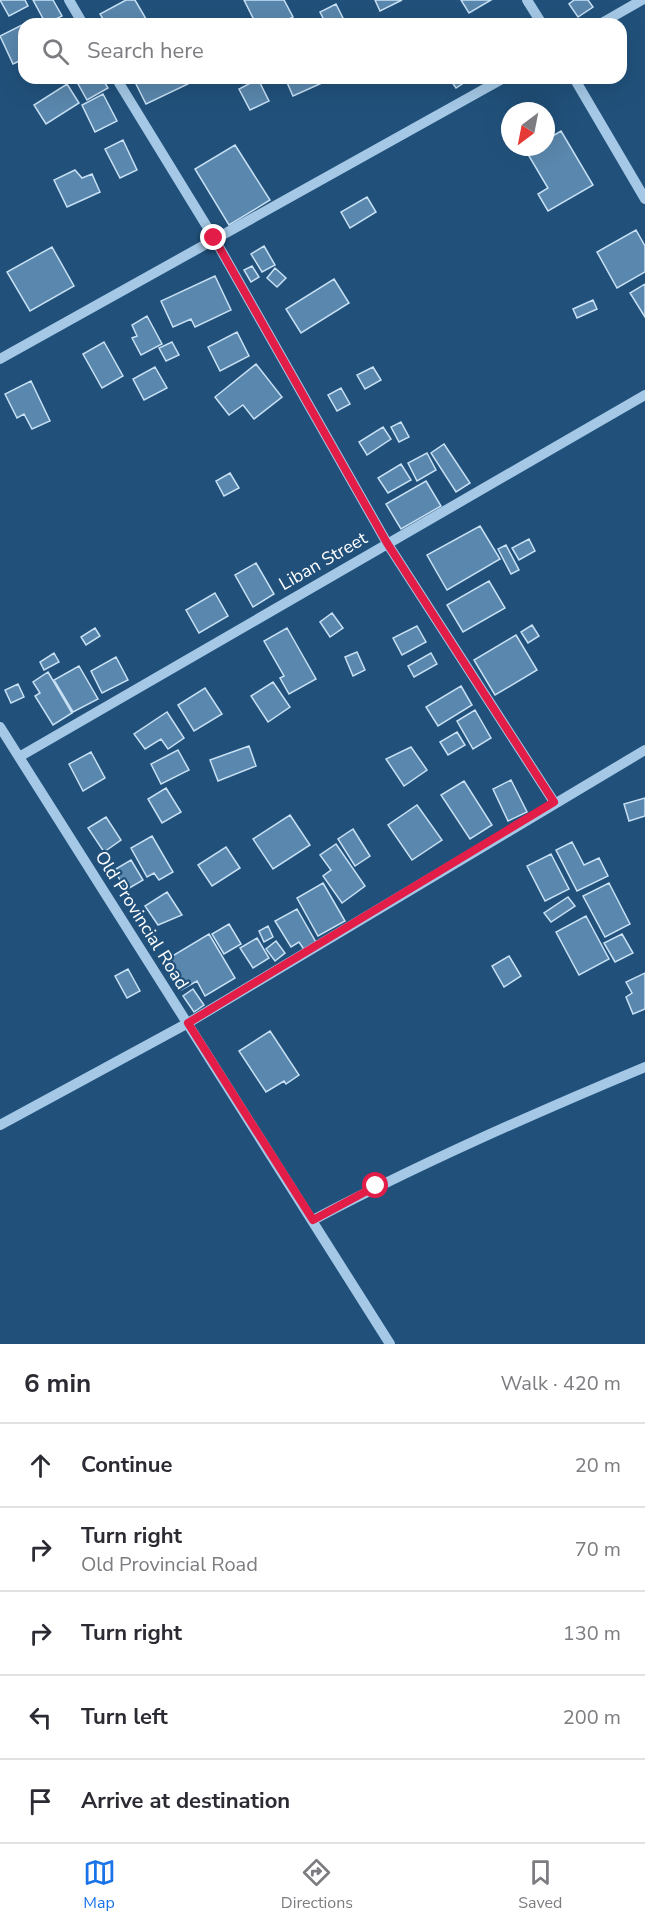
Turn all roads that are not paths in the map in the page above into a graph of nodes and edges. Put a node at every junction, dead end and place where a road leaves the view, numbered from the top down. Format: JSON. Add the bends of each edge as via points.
{"nodes":[{"id":1,"x":69,"y":0,"type":"edge"},
{"id":2,"x":527,"y":0,"type":"edge"},
{"id":3,"x":642,"y":0,"type":"edge"},
{"id":4,"x":80,"y":18,"type":"edge"},
{"id":5,"x":538,"y":18,"type":"edge"},
{"id":6,"x":610,"y":18,"type":"edge"},
{"id":7,"x":120,"y":84,"type":"edge"},
{"id":8,"x":493,"y":84,"type":"edge"},
{"id":9,"x":578,"y":84,"type":"edge"},
{"id":10,"x":645,"y":199,"type":"edge"},
{"id":11,"x":214,"y":238,"type":"junction"},
{"id":12,"x":0,"y":359,"type":"edge"},
{"id":13,"x":645,"y":395,"type":"edge"},
{"id":14,"x":387,"y":543,"type":"junction"},
{"id":15,"x":0,"y":727,"type":"edge"},
{"id":16,"x":645,"y":750,"type":"edge"},
{"id":17,"x":19,"y":757,"type":"junction"},
{"id":18,"x":554,"y":802,"type":"junction"},
{"id":19,"x":188,"y":1023,"type":"junction"},
{"id":20,"x":645,"y":1067,"type":"edge"},
{"id":21,"x":0,"y":1125,"type":"edge"},
{"id":22,"x":313,"y":1220,"type":"junction"},
{"id":23,"x":390,"y":1344,"type":"edge"}],
"edges":[{"from":1,"to":4,"type":"street"},
{"from":2,"to":5,"type":"street"},
{"from":3,"to":6,"type":"street"},
{"from":7,"to":11,"type":"street"},
{"from":8,"to":11,"type":"street"},
{"from":9,"to":10,"type":"street"},
{"from":11,"to":12,"type":"street"},
{"from":11,"to":14,"type":"street"},
{"from":13,"to":14,"type":"street","name":"Liban Street"},
{"from":14,"to":17,"type":"street","name":"Liban Street"},
{"from":14,"to":18,"type":"street"},
{"from":15,"to":17,"type":"street","name":"Old Provincial Road"},
{"from":16,"to":18,"type":"street"},
{"from":17,"to":19,"type":"street","name":"Old Provincial Road"},
{"from":18,"to":19,"type":"street"},
{"from":19,"to":21,"type":"street"},
{"from":19,"to":22,"type":"street","name":"Old Provincial Road"},
{"from":20,"to":22,"type":"street","via":[[522,1118]]},
{"from":22,"to":23,"type":"street","name":"Old Provincial Road"}]}
